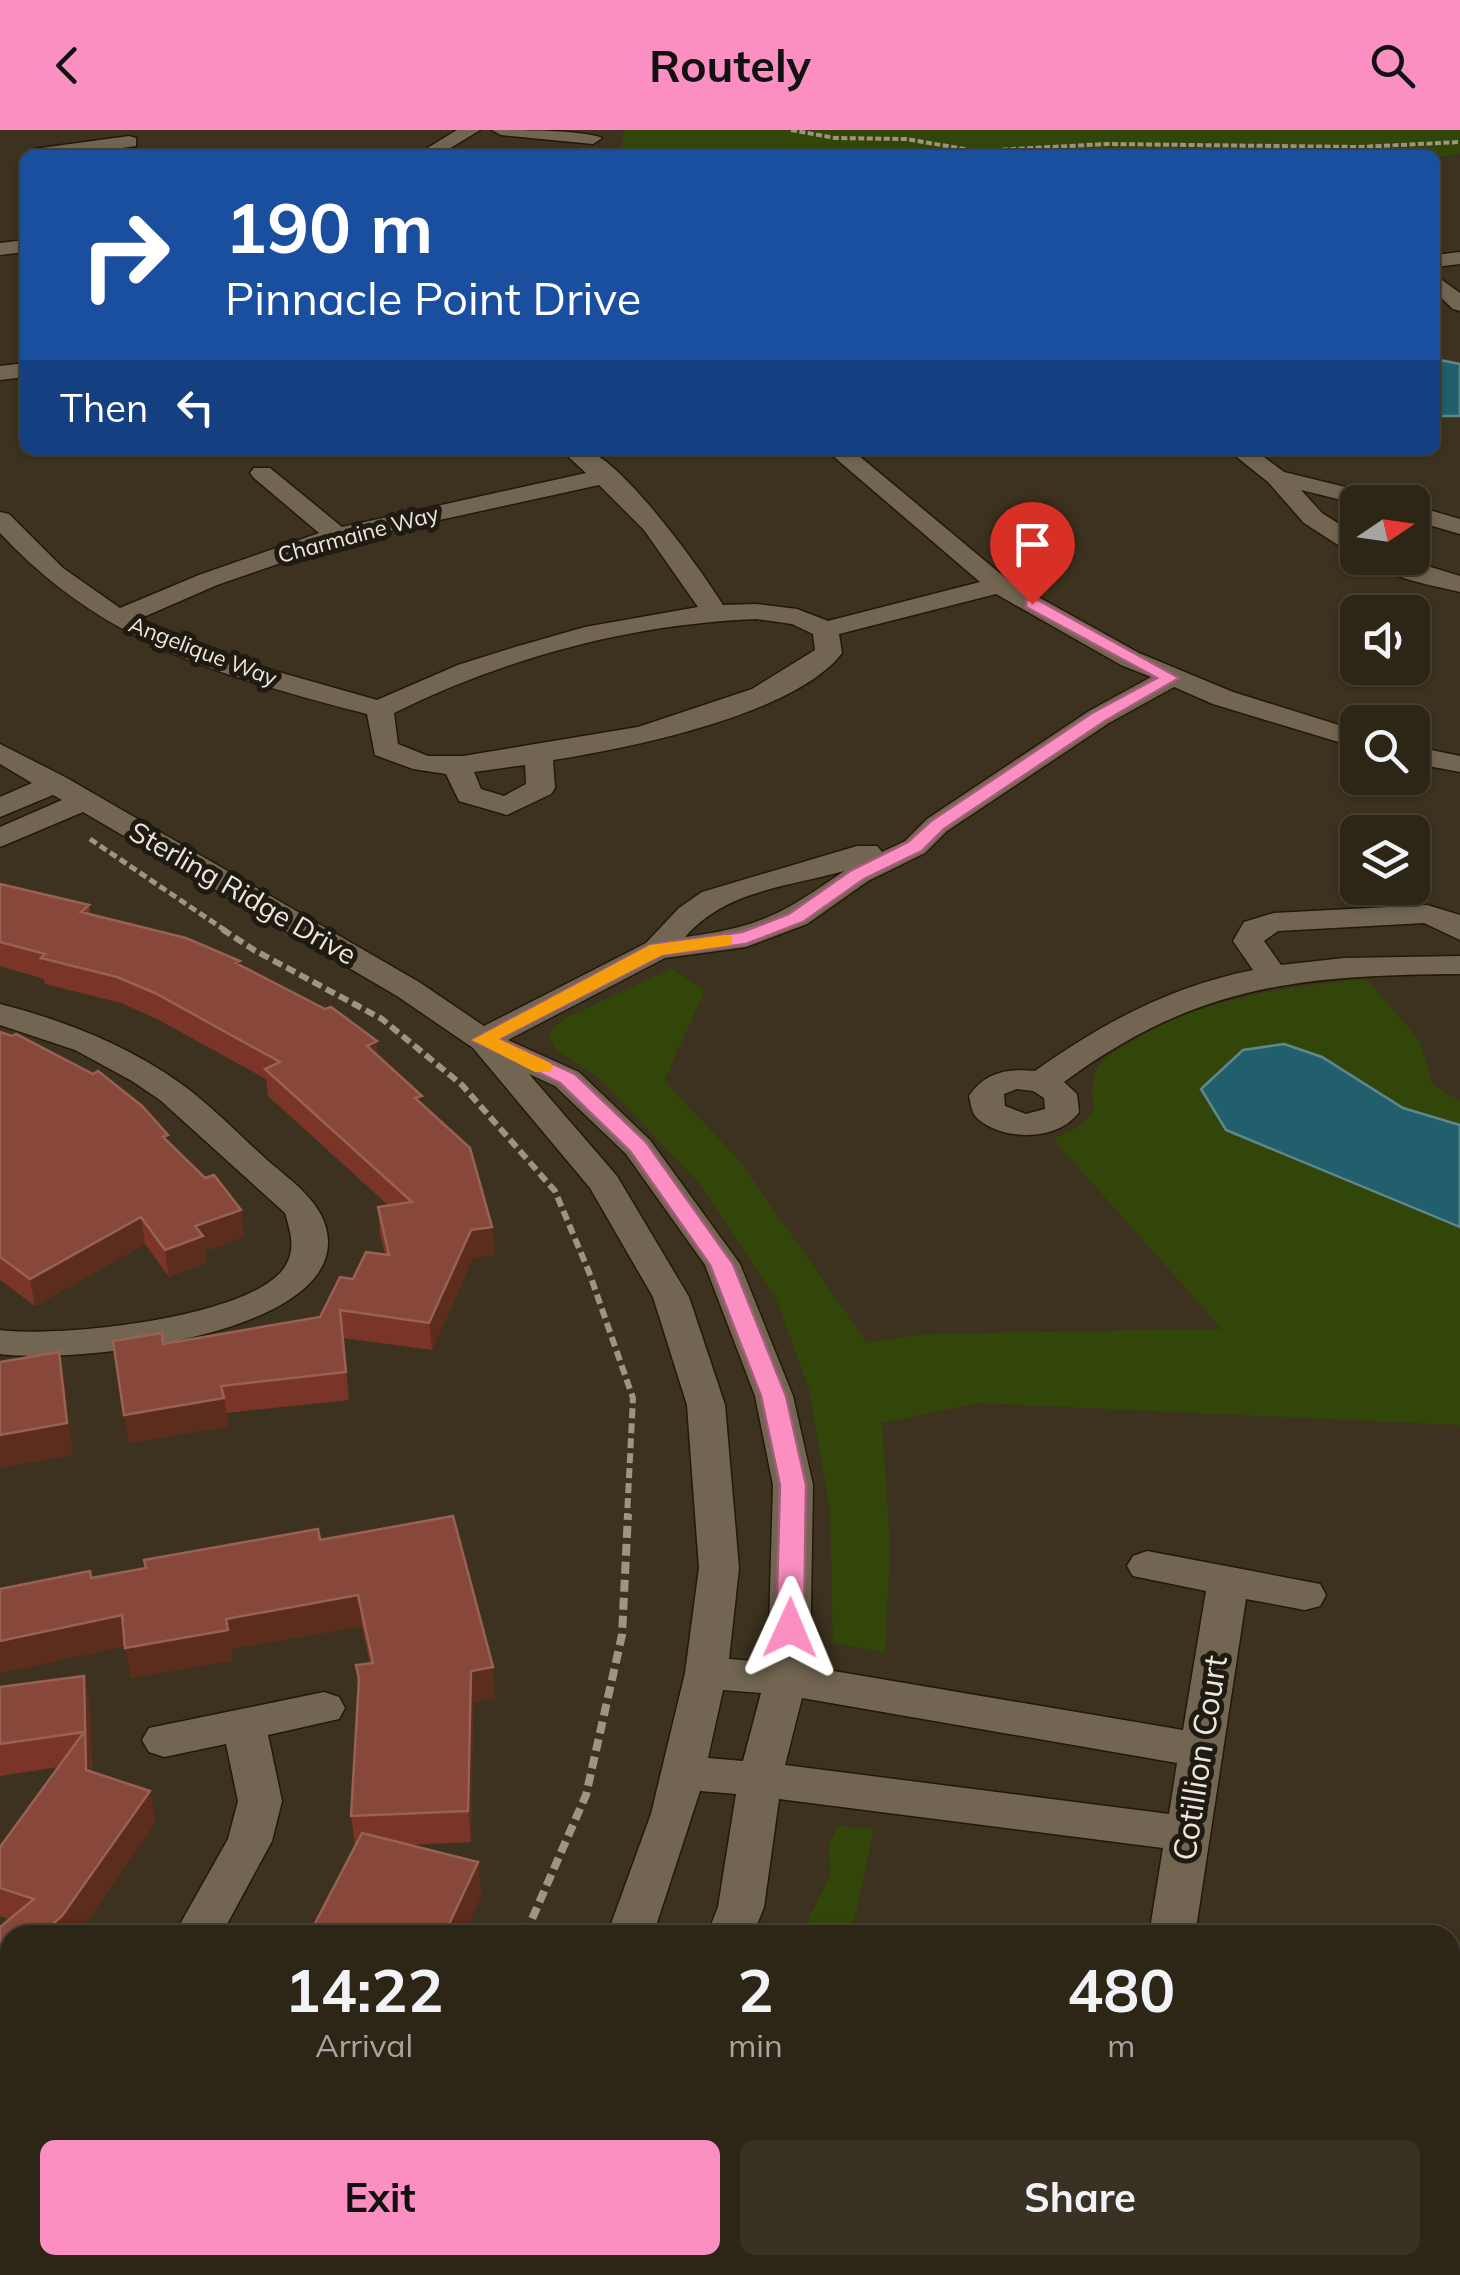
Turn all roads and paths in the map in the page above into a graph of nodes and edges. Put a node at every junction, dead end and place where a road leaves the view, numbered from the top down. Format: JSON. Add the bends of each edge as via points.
{"nodes":[{"id":1,"x":470,"y":130,"type":"edge"},
{"id":2,"x":502,"y":130,"type":"edge"},
{"id":3,"x":562,"y":130,"type":"edge"},
{"id":4,"x":790,"y":130,"type":"edge"},
{"id":5,"x":594,"y":138,"type":"edge"},
{"id":6,"x":130,"y":142,"type":"edge"},
{"id":7,"x":1460,"y":142,"type":"edge"},
{"id":8,"x":71,"y":150,"type":"edge"},
{"id":9,"x":434,"y":150,"type":"edge"},
{"id":10,"x":970,"y":150,"type":"edge"},
{"id":11,"x":995,"y":150,"type":"edge"},
{"id":12,"x":1440,"y":285,"type":"edge"},
{"id":13,"x":1460,"y":305,"type":"edge"},
{"id":14,"x":579,"y":455,"type":"edge"},
{"id":15,"x":844,"y":455,"type":"edge"},
{"id":16,"x":1247,"y":455,"type":"edge"},
{"id":17,"x":262,"y":473,"type":"dead end"},
{"id":18,"x":606,"y":476,"type":"junction"},
{"id":19,"x":1276,"y":476,"type":"junction"},
{"id":20,"x":1340,"y":492,"type":"edge"},
{"id":21,"x":0,"y":518,"type":"edge"},
{"id":22,"x":1430,"y":518,"type":"edge"},
{"id":23,"x":1460,"y":527,"type":"edge"},
{"id":24,"x":337,"y":535,"type":"junction"},
{"id":25,"x":1340,"y":535,"type":"edge"},
{"id":26,"x":1426,"y":575,"type":"edge"},
{"id":27,"x":1460,"y":584,"type":"edge"},
{"id":28,"x":999,"y":585,"type":"junction"},
{"id":29,"x":716,"y":614,"type":"junction"},
{"id":30,"x":119,"y":618,"type":"junction"},
{"id":31,"x":825,"y":630,"type":"junction"},
{"id":32,"x":1170,"y":678,"type":"junction"},
{"id":33,"x":380,"y":709,"type":"junction"},
{"id":34,"x":1340,"y":735,"type":"edge"},
{"id":35,"x":0,"y":752,"type":"edge"},
{"id":36,"x":538,"y":754,"type":"junction"},
{"id":37,"x":1430,"y":758,"type":"edge"},
{"id":38,"x":456,"y":764,"type":"junction"},
{"id":39,"x":1460,"y":764,"type":"edge"},
{"id":40,"x":53,"y":798,"type":"junction"},
{"id":41,"x":0,"y":808,"type":"edge"},
{"id":42,"x":938,"y":825,"type":"junction"},
{"id":43,"x":0,"y":838,"type":"edge"},
{"id":44,"x":789,"y":878,"type":"junction"},
{"id":45,"x":823,"y":897,"type":"junction"},
{"id":46,"x":1460,"y":931,"type":"edge"},
{"id":47,"x":657,"y":950,"type":"junction"},
{"id":48,"x":1460,"y":964,"type":"edge"},
{"id":49,"x":1270,"y":973,"type":"junction"},
{"id":50,"x":0,"y":1014,"type":"edge"},
{"id":51,"x":482,"y":1040,"type":"junction"},
{"id":52,"x":1042,"y":1082,"type":"dead end"},
{"id":53,"x":0,"y":1342,"type":"edge"},
{"id":54,"x":1147,"y":1566,"type":"dead end"},
{"id":55,"x":1228,"y":1580,"type":"junction"},
{"id":56,"x":1305,"y":1595,"type":"dead end"},
{"id":57,"x":706,"y":1672,"type":"junction"},
{"id":58,"x":786,"y":1678,"type":"junction"},
{"id":59,"x":324,"y":1708,"type":"dead end"},
{"id":60,"x":244,"y":1724,"type":"junction"},
{"id":61,"x":164,"y":1740,"type":"dead end"},
{"id":62,"x":1201,"y":1750,"type":"junction"},
{"id":63,"x":682,"y":1773,"type":"junction"},
{"id":64,"x":760,"y":1779,"type":"junction"},
{"id":65,"x":1188,"y":1834,"type":"junction"},
{"id":66,"x":203,"y":1925,"type":"edge"},
{"id":67,"x":529,"y":1925,"type":"edge"},
{"id":68,"x":634,"y":1925,"type":"edge"},
{"id":69,"x":734,"y":1925,"type":"edge"},
{"id":70,"x":1174,"y":1925,"type":"edge"}],
"edges":[{"from":1,"to":9,"type":"street"},
{"from":2,"to":5,"type":"street"},
{"from":3,"to":5,"type":"street"},
{"from":4,"to":10,"type":"path"},
{"from":6,"to":8,"type":"street"},
{"from":7,"to":11,"type":"path"},
{"from":12,"to":13,"type":"street"},
{"from":14,"to":18,"type":"street"},
{"from":15,"to":28,"type":"street"},
{"from":16,"to":19,"type":"street"},
{"from":17,"to":24,"type":"street"},
{"from":18,"to":24,"type":"street","name":"Charmaine Way"},
{"from":18,"to":29,"type":"street","via":[[662,531]]},
{"from":19,"to":20,"type":"street"},
{"from":19,"to":25,"type":"street","via":[[1314,518]]},
{"from":21,"to":30,"type":"street","name":"Angelique Way","via":[[38,561]]},
{"from":22,"to":23,"type":"street"},
{"from":24,"to":30,"type":"street","name":"Charmaine Way"},
{"from":26,"to":27,"type":"street"},
{"from":28,"to":31,"type":"street"},
{"from":28,"to":32,"type":"street"},
{"from":29,"to":31,"type":"street","via":[[796,617]]},
{"from":29,"to":33,"type":"street","via":[[549,645],[468,670]]},
{"from":30,"to":33,"type":"street","name":"Angelique Way","via":[[206,656]]},
{"from":31,"to":36,"type":"street","via":[[830,653],[775,688],[694,718]]},
{"from":32,"to":34,"type":"street"},
{"from":32,"to":42,"type":"street","via":[[1099,717]]},
{"from":33,"to":38,"type":"street","via":[[385,749],[426,764]]},
{"from":35,"to":40,"type":"street","name":"Sterling Ridge Drive"},
{"from":36,"to":38,"type":"street"},
{"from":36,"to":38,"type":"street","via":[[540,788],[507,806],[469,795]]},
{"from":37,"to":39,"type":"street"},
{"from":40,"to":41,"type":"street"},
{"from":40,"to":43,"type":"street"},
{"from":40,"to":51,"type":"street","name":"Sterling Ridge Drive","via":[[84,801],[408,989]]},
{"from":40,"to":67,"type":"path","via":[[254,950],[382,1019],[462,1085],[555,1191],[633,1398],[622,1635],[586,1795]]},
{"from":42,"to":44,"type":"street"},
{"from":42,"to":45,"type":"street","via":[[915,846]]},
{"from":44,"to":45,"type":"street"},
{"from":44,"to":47,"type":"street","via":[[751,885],[696,909]]},
{"from":45,"to":47,"type":"street","via":[[796,918],[746,938]]},
{"from":46,"to":49,"type":"street","via":[[1427,914],[1274,922],[1255,929],[1248,941]]},
{"from":47,"to":51,"type":"street"},
{"from":48,"to":49,"type":"street"},
{"from":49,"to":52,"type":"street","via":[[1129,1021]]},
{"from":50,"to":53,"type":"street","via":[[86,1043],[172,1093],[301,1209],[312,1231],[299,1273],[276,1294],[228,1317],[76,1345]]},
{"from":51,"to":57,"type":"street","name":"Sterling Ridge Drive","via":[[605,1183],[671,1297],[706,1405],[719,1568]]},
{"from":51,"to":58,"type":"street","name":"Sterling Ridge Drive","via":[[568,1079],[638,1147],[722,1264],[774,1396],[793,1485]]},
{"from":54,"to":55,"type":"street"},
{"from":55,"to":56,"type":"street"},
{"from":55,"to":62,"type":"street","name":"Cotillion Court"},
{"from":57,"to":58,"type":"street"},
{"from":57,"to":63,"type":"street","name":"Sterling Ridge Drive"},
{"from":58,"to":62,"type":"street"},
{"from":58,"to":64,"type":"street","name":"Sterling Ridge Drive"},
{"from":59,"to":60,"type":"street"},
{"from":60,"to":61,"type":"street"},
{"from":60,"to":66,"type":"street","via":[[260,1801],[250,1841]]},
{"from":62,"to":65,"type":"street","name":"Cotillion Court"},
{"from":63,"to":64,"type":"street"},
{"from":63,"to":68,"type":"street","name":"Sterling Ridge Drive"},
{"from":64,"to":65,"type":"street"},
{"from":64,"to":69,"type":"street","name":"Sterling Ridge Drive"},
{"from":65,"to":70,"type":"street","name":"Cotillion Court"}]}
